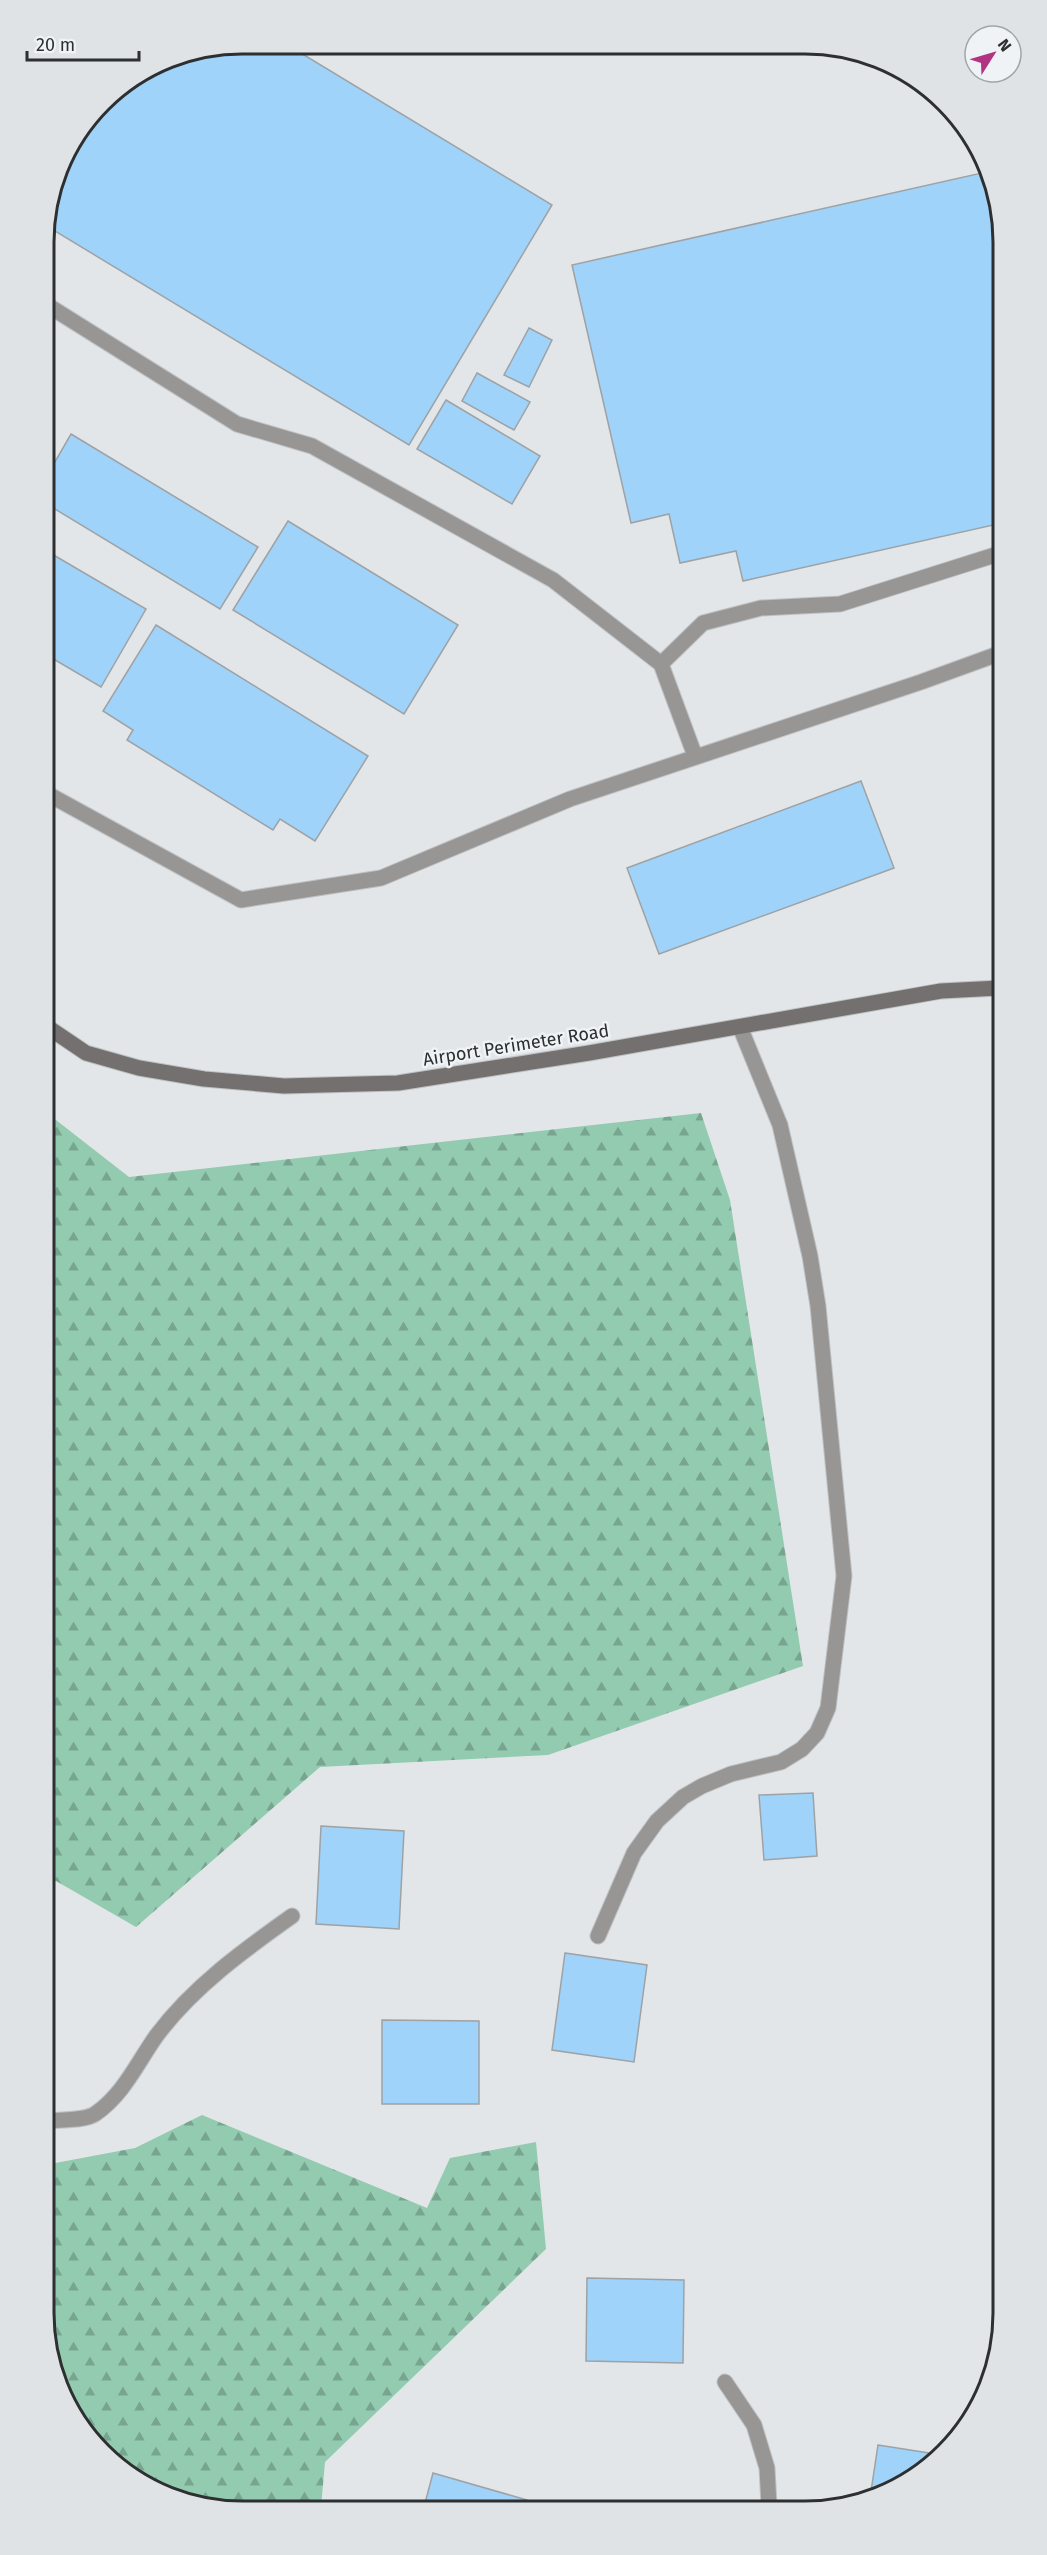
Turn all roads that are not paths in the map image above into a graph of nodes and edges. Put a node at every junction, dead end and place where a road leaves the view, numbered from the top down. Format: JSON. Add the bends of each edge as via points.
{"nodes":[{"id":1,"x":54,"y":309,"type":"edge"},
{"id":2,"x":993,"y":556,"type":"edge"},
{"id":3,"x":993,"y":656,"type":"edge"},
{"id":4,"x":660,"y":664,"type":"junction"},
{"id":5,"x":695,"y":756,"type":"junction"},
{"id":6,"x":54,"y":797,"type":"edge"},
{"id":7,"x":993,"y":988,"type":"edge"},
{"id":8,"x":740,"y":1027,"type":"junction"},
{"id":9,"x":54,"y":1031,"type":"edge"},
{"id":10,"x":292,"y":1916,"type":"dead end"},
{"id":11,"x":598,"y":1936,"type":"dead end"},
{"id":12,"x":54,"y":2121,"type":"edge"},
{"id":13,"x":725,"y":2382,"type":"dead end"},
{"id":14,"x":769,"y":2501,"type":"edge"}],
"edges":[{"from":1,"to":4,"type":"street","via":[[237,424],[312,446],[553,580]]},
{"from":2,"to":4,"type":"street","via":[[840,604],[761,608],[703,623]]},
{"from":3,"to":5,"type":"street"},
{"from":4,"to":5,"type":"street"},
{"from":5,"to":6,"type":"street","via":[[570,799],[381,878],[241,900]]},
{"from":7,"to":8,"type":"street","name":"Airport Perimeter Road","via":[[941,991]]},
{"from":8,"to":9,"type":"street","name":"Airport Perimeter Road","via":[[398,1083],[284,1086],[139,1068],[86,1053]]},
{"from":8,"to":11,"type":"street","via":[[780,1125],[818,1306],[844,1576],[828,1708],[817,1733],[802,1749],[781,1762],[731,1774],[702,1786],[657,1821],[634,1853]]},
{"from":10,"to":12,"type":"street","via":[[204,1984],[158,2034],[129,2081],[112,2100],[92,2116]]},
{"from":13,"to":14,"type":"street","via":[[754,2426],[767,2468]]}]}
